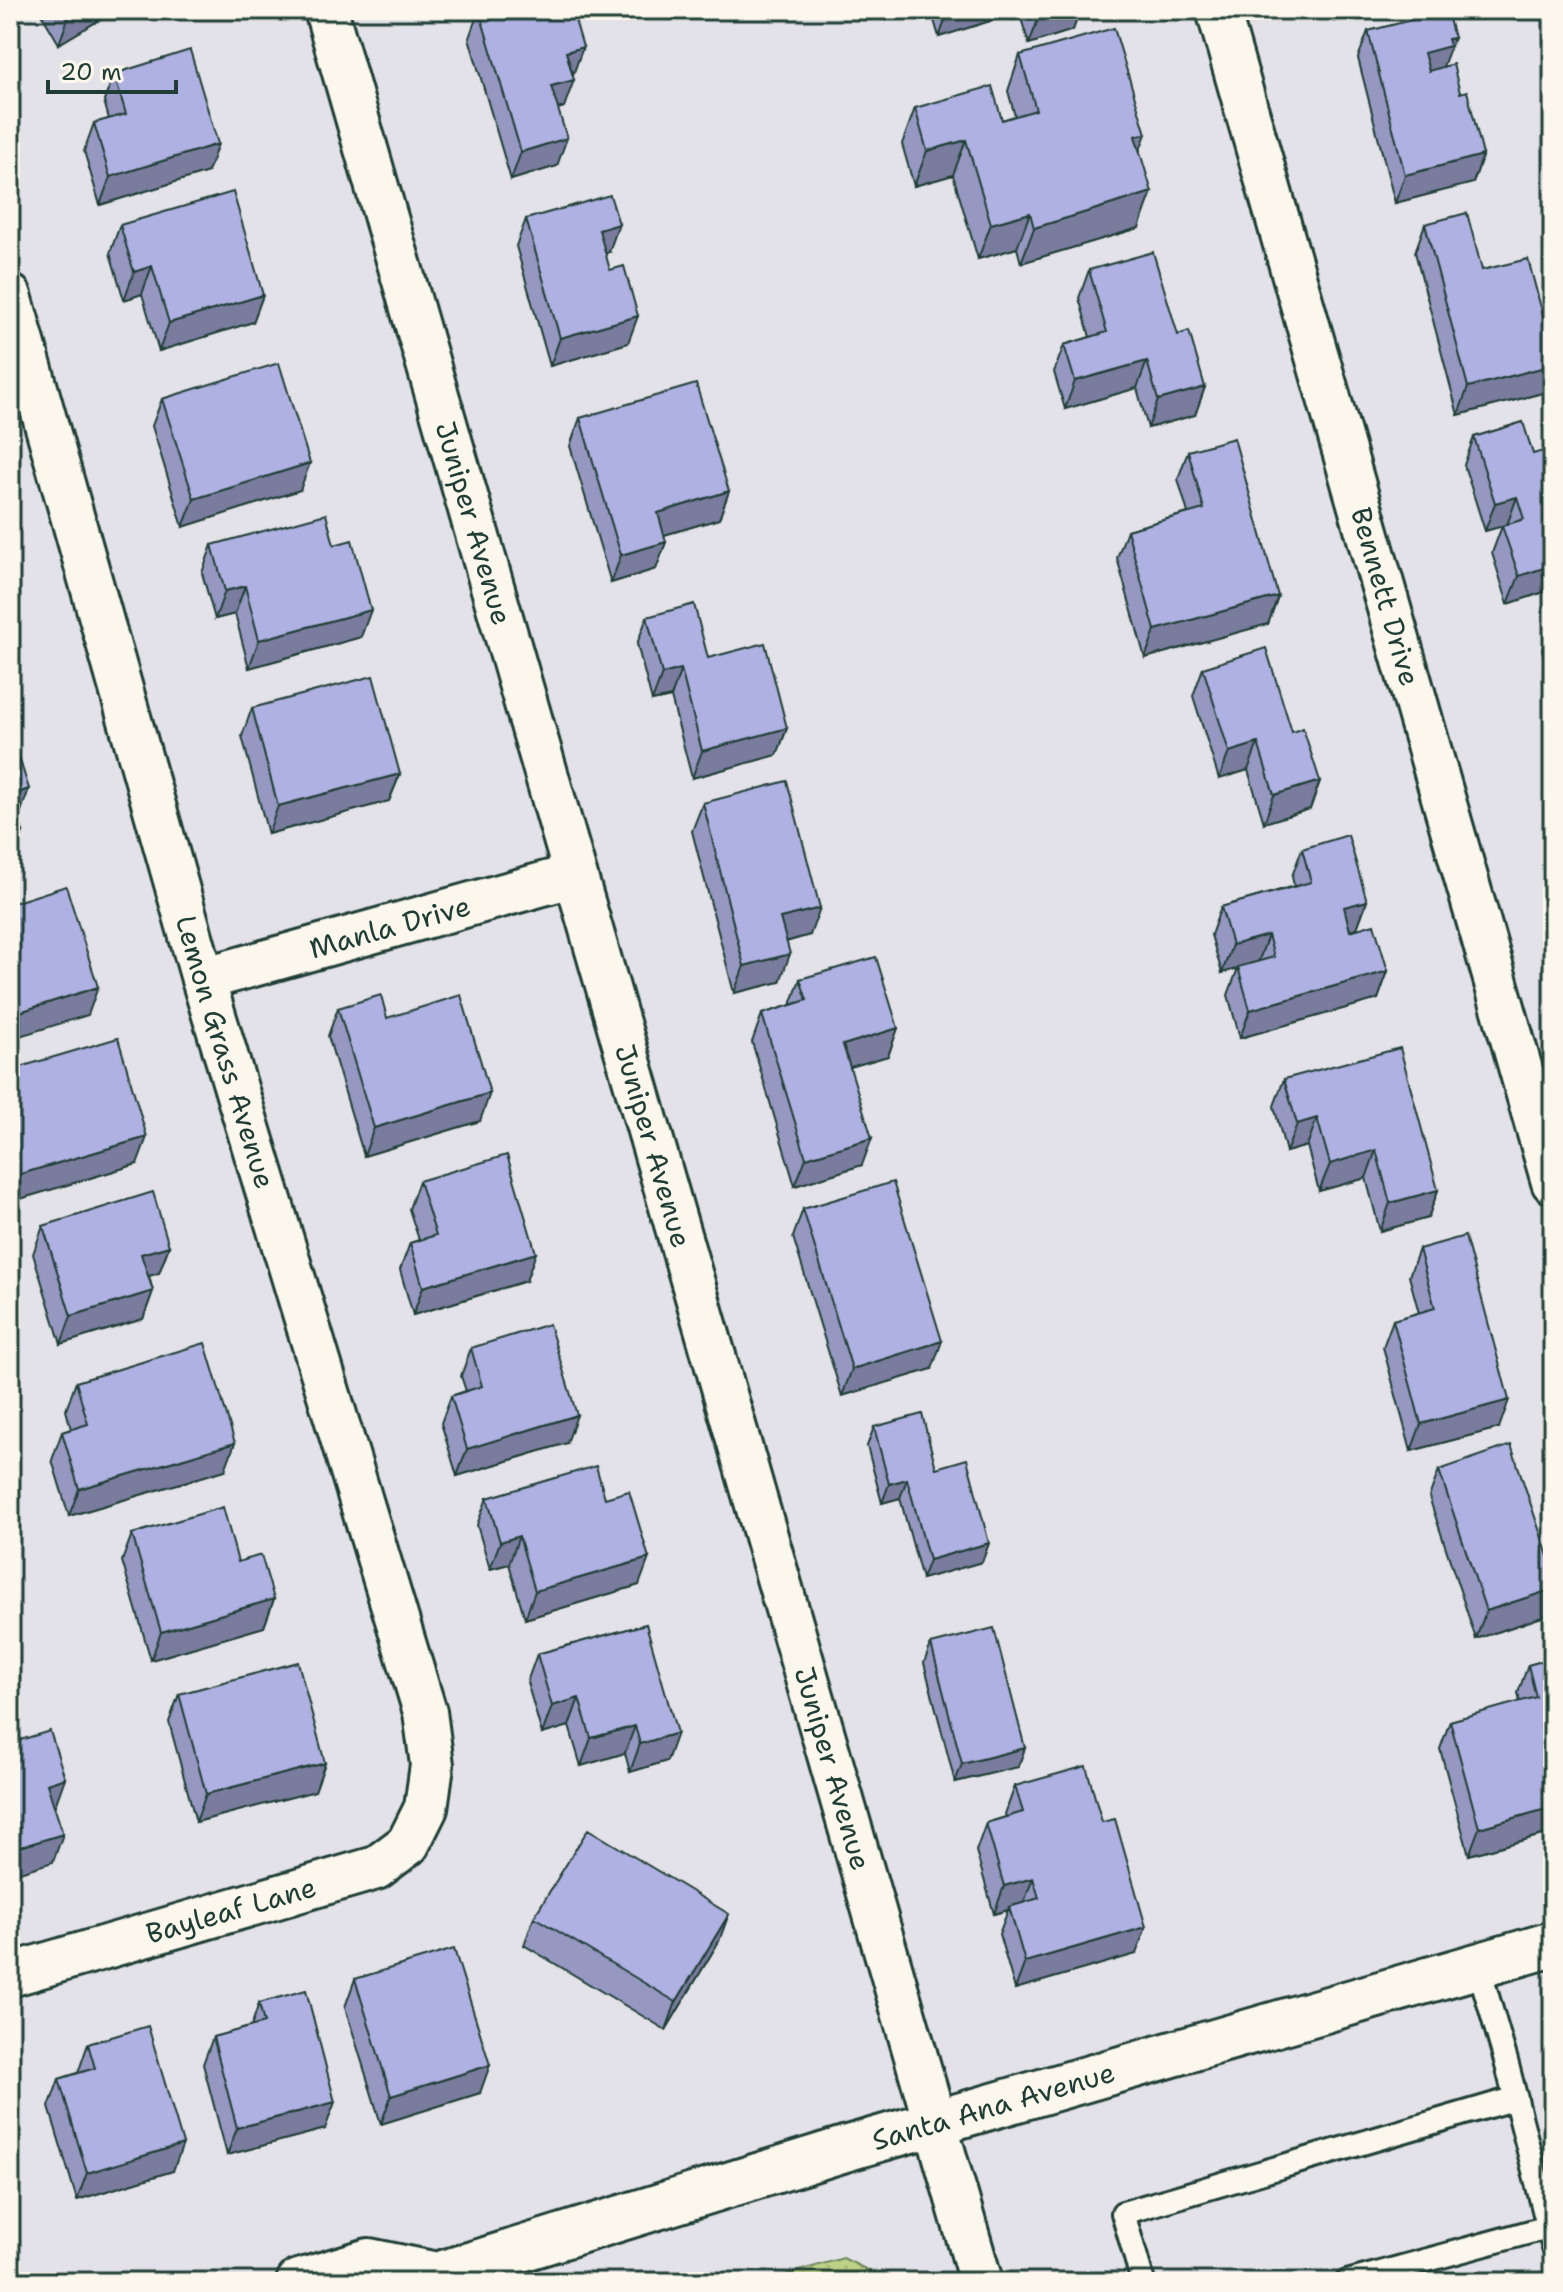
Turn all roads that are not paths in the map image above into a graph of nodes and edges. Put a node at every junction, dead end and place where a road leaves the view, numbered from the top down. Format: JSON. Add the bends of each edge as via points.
{"nodes":[{"id":1,"x":326,"y":10,"type":"edge"},
{"id":2,"x":1218,"y":10,"type":"edge"},
{"id":3,"x":10,"y":296,"type":"edge"},
{"id":4,"x":575,"y":875,"type":"junction"},
{"id":5,"x":203,"y":979,"type":"junction"},
{"id":6,"x":1553,"y":1182,"type":"edge"},
{"id":7,"x":426,"y":1808,"type":"joint"},
{"id":8,"x":1553,"y":1944,"type":"edge"},
{"id":9,"x":1478,"y":1965,"type":"junction"},
{"id":10,"x":10,"y":1975,"type":"edge"},
{"id":11,"x":1516,"y":2098,"type":"junction"},
{"id":12,"x":935,"y":2124,"type":"junction"},
{"id":13,"x":1551,"y":2236,"type":"edge"},
{"id":14,"x":434,"y":2279,"type":"edge"},
{"id":15,"x":299,"y":2282,"type":"edge"},
{"id":16,"x":981,"y":2282,"type":"edge"},
{"id":17,"x":1143,"y":2282,"type":"edge"},
{"id":18,"x":1347,"y":2282,"type":"edge"}],
"edges":[{"from":1,"to":4,"type":"street","name":"Juniper Avenue"},
{"from":2,"to":6,"type":"street","name":"Bennett Drive"},
{"from":3,"to":5,"type":"street","name":"Lemon Grass Avenue"},
{"from":4,"to":5,"type":"street","name":"Manla Drive"},
{"from":4,"to":12,"type":"street","name":"Juniper Avenue"},
{"from":5,"to":7,"type":"street","name":"Lemon Grass Avenue","via":[[425,1712],[432,1765]]},
{"from":7,"to":10,"type":"street","name":"Bayleaf Lane","via":[[408,1844],[376,1868]]},
{"from":8,"to":9,"type":"street","name":"Santa Ana Avenue"},
{"from":9,"to":11,"type":"lane"},
{"from":9,"to":12,"type":"street","name":"Santa Ana Avenue"},
{"from":11,"to":13,"type":"lane"},
{"from":11,"to":17,"type":"lane","via":[[1123,2213]]},
{"from":12,"to":14,"type":"street","name":"Santa Ana Avenue"},
{"from":12,"to":16,"type":"street","name":"Juniper Avenue"},
{"from":13,"to":18,"type":"lane"},
{"from":14,"to":15,"type":"street","name":"Santa Ana Avenue","via":[[369,2261]]}]}
